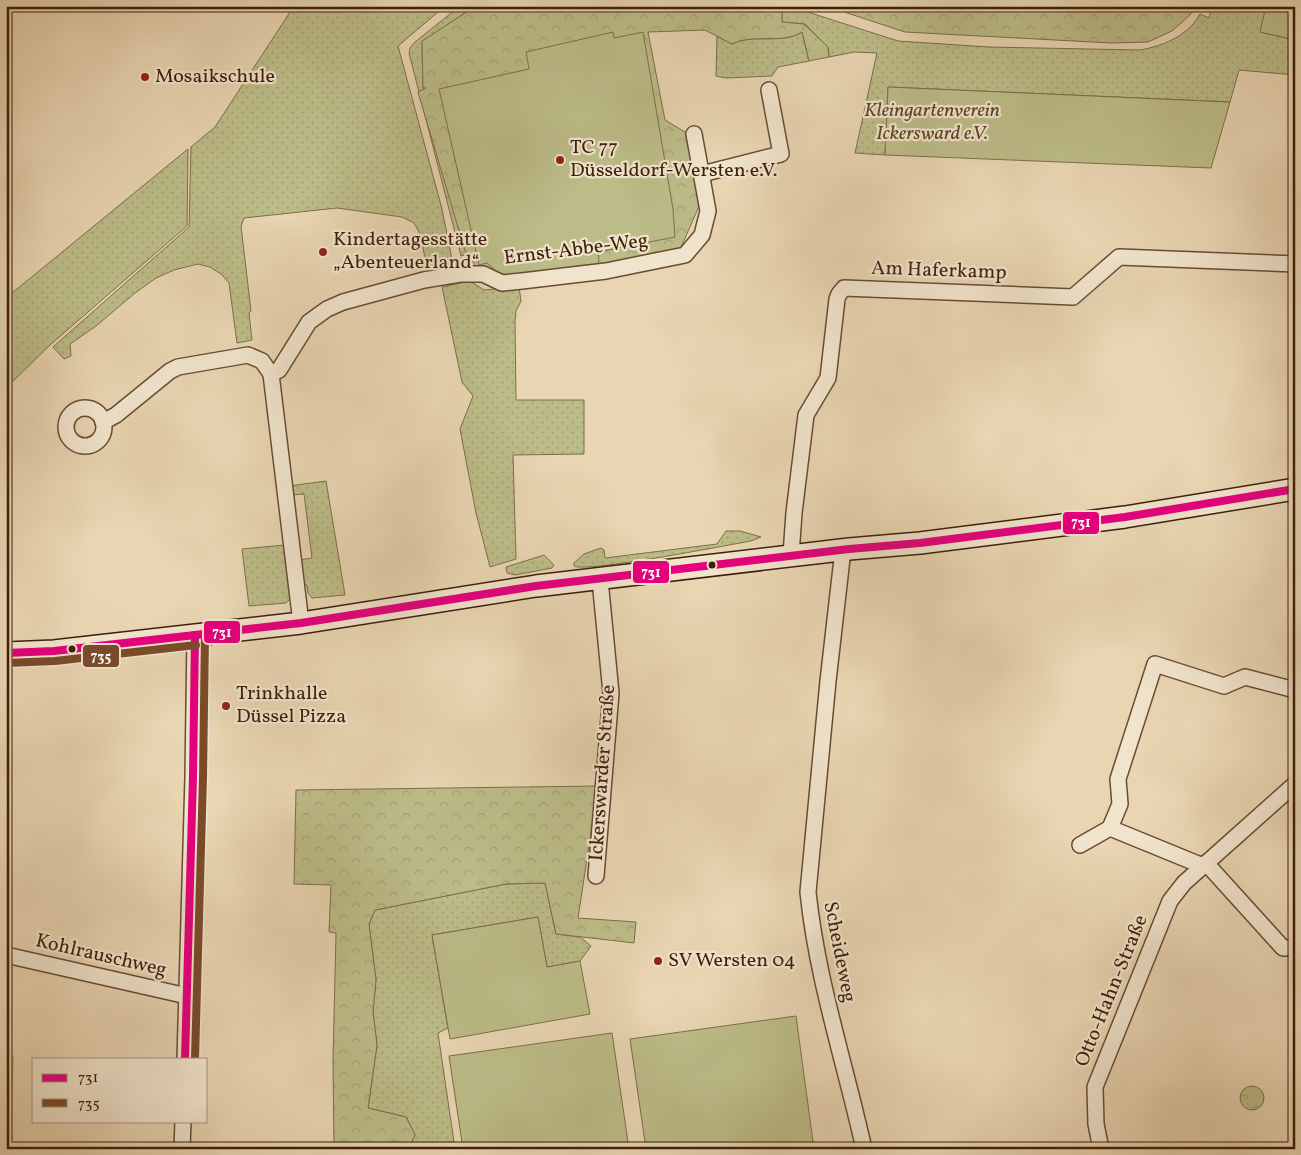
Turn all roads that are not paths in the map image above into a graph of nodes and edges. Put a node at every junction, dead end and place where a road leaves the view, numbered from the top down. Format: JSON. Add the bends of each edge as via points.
{"nodes":[{"id":1,"x":769,"y":90,"type":"dead end"},
{"id":2,"x":694,"y":134,"type":"dead end"},
{"id":3,"x":702,"y":174,"type":"junction"},
{"id":4,"x":1295,"y":264,"type":"edge"},
{"id":5,"x":271,"y":374,"type":"junction"},
{"id":6,"x":103,"y":422,"type":"dead end"},
{"id":7,"x":1295,"y":489,"type":"edge"},
{"id":8,"x":843,"y":550,"type":"junction"},
{"id":9,"x":791,"y":555,"type":"junction"},
{"id":10,"x":600,"y":580,"type":"junction"},
{"id":11,"x":301,"y":622,"type":"junction"},
{"id":12,"x":195,"y":635,"type":"junction"},
{"id":13,"x":6,"y":653,"type":"edge"},
{"id":14,"x":1295,"y":690,"type":"edge"},
{"id":15,"x":1295,"y":784,"type":"edge"},
{"id":16,"x":1110,"y":828,"type":"junction"},
{"id":17,"x":1080,"y":845,"type":"dead end"},
{"id":18,"x":1205,"y":865,"type":"junction"},
{"id":19,"x":596,"y":876,"type":"dead end"},
{"id":20,"x":1293,"y":950,"type":"edge"},
{"id":21,"x":6,"y":955,"type":"edge"},
{"id":22,"x":187,"y":996,"type":"junction"},
{"id":23,"x":185,"y":1058,"type":"edge"},
{"id":24,"x":183,"y":1122,"type":"edge"},
{"id":25,"x":182,"y":1149,"type":"edge"},
{"id":26,"x":864,"y":1149,"type":"edge"},
{"id":27,"x":1101,"y":1149,"type":"edge"}],
"edges":[{"from":1,"to":3,"type":"street","via":[[781,154]]},
{"from":2,"to":3,"type":"street","name":"Ernst-Abbe-Weg"},
{"from":3,"to":5,"type":"street","name":"Ernst-Abbe-Weg","via":[[708,211],[702,235],[685,255],[606,271],[522,281],[502,282],[483,274],[460,274],[424,280],[343,302],[309,322],[279,370]]},
{"from":4,"to":9,"type":"street","name":"Am Haferkamp","via":[[1119,257],[1073,297],[844,288],[838,294],[828,378],[806,415]]},
{"from":5,"to":6,"type":"street","via":[[262,361],[248,355],[178,367]]},
{"from":5,"to":11,"type":"street"},
{"from":7,"to":8,"type":"main road","via":[[1125,517]]},
{"from":8,"to":9,"type":"main road"},
{"from":8,"to":26,"type":"street","name":"Scheideweg","via":[[808,892],[822,983]]},
{"from":9,"to":10,"type":"main road"},
{"from":10,"to":11,"type":"main road","via":[[536,586]]},
{"from":10,"to":19,"type":"street","name":"Ickerswarder Straße","via":[[611,693]]},
{"from":11,"to":12,"type":"main road"},
{"from":12,"to":13,"type":"main road","via":[[54,651]]},
{"from":12,"to":22,"type":"street"},
{"from":14,"to":16,"type":"street","via":[[1245,677],[1224,686],[1155,664],[1118,779],[1120,804]]},
{"from":15,"to":18,"type":"street","name":"Otto-Hahn-Straße"},
{"from":16,"to":17,"type":"street"},
{"from":16,"to":18,"type":"street"},
{"from":18,"to":20,"type":"street","via":[[1283,948]]},
{"from":18,"to":27,"type":"street","name":"Otto-Hahn-Straße","via":[[1184,883],[1170,901],[1096,1087],[1096,1124]]},
{"from":21,"to":22,"type":"street","name":"Kohlrauschweg"},
{"from":22,"to":23,"type":"street"},
{"from":24,"to":25,"type":"street"}]}
